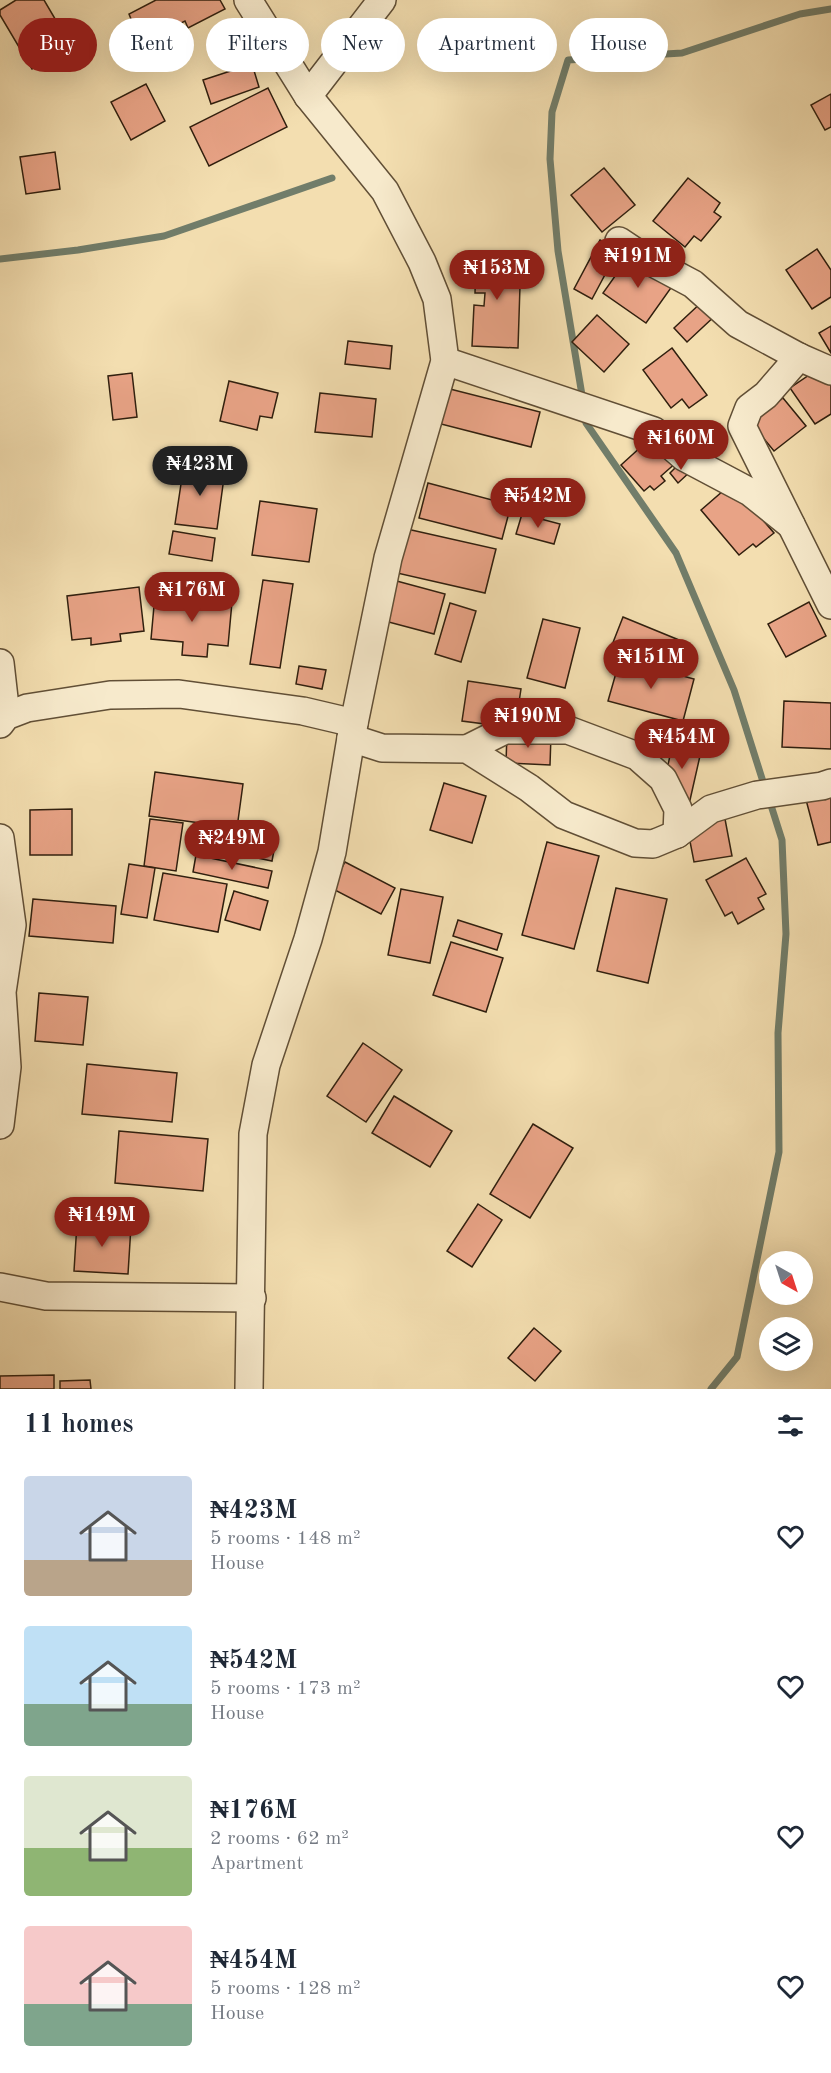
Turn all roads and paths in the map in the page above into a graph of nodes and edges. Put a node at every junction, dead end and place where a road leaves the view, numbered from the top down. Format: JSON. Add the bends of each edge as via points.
{"nodes":[{"id":1,"x":248,"y":0,"type":"edge"},
{"id":2,"x":382,"y":0,"type":"edge"},
{"id":3,"x":308,"y":96,"type":"junction"},
{"id":4,"x":619,"y":241,"type":"dead end"},
{"id":5,"x":800,"y":357,"type":"junction"},
{"id":6,"x":445,"y":361,"type":"junction"},
{"id":7,"x":831,"y":371,"type":"edge"},
{"id":8,"x":758,"y":481,"type":"junction"},
{"id":9,"x":830,"y":602,"type":"edge"},
{"id":10,"x":0,"y":663,"type":"edge"},
{"id":11,"x":3,"y":720,"type":"edge"},
{"id":12,"x":353,"y":730,"type":"junction"},
{"id":13,"x":467,"y":749,"type":"junction"},
{"id":14,"x":831,"y":783,"type":"edge"},
{"id":15,"x":677,"y":834,"type":"junction"},
{"id":16,"x":0,"y":838,"type":"edge"},
{"id":17,"x":1,"y":992,"type":"edge"},
{"id":18,"x":0,"y":1125,"type":"edge"},
{"id":19,"x":0,"y":1287,"type":"edge"},
{"id":20,"x":252,"y":1298,"type":"junction"},
{"id":21,"x":249,"y":1389,"type":"edge"}],
"edges":[{"from":1,"to":3,"type":"street"},
{"from":2,"to":3,"type":"street"},
{"from":3,"to":6,"type":"street","via":[[386,191],[437,298]]},
{"from":4,"to":5,"type":"street","via":[[693,284],[738,324]]},
{"from":5,"to":7,"type":"street"},
{"from":5,"to":8,"type":"street","via":[[749,408],[742,426]]},
{"from":6,"to":8,"type":"street","via":[[654,432],[684,456]]},
{"from":6,"to":12,"type":"street","via":[[388,558]]},
{"from":8,"to":9,"type":"street","via":[[791,525]]},
{"from":10,"to":11,"type":"street"},
{"from":11,"to":12,"type":"street","via":[[27,708],[110,695],[179,694],[303,711]]},
{"from":12,"to":13,"type":"street","via":[[382,748]]},
{"from":12,"to":20,"type":"street","via":[[332,852],[266,1065],[254,1134]]},
{"from":13,"to":15,"type":"street","via":[[564,814],[635,843],[653,844]]},
{"from":13,"to":15,"type":"street","via":[[505,730],[568,730],[638,756],[663,778],[678,809]]},
{"from":14,"to":15,"type":"street","via":[[758,795],[711,809]]},
{"from":16,"to":17,"type":"street","via":[[12,926]]},
{"from":17,"to":18,"type":"street","via":[[7,1067]]},
{"from":19,"to":20,"type":"street","via":[[46,1296]]},
{"from":20,"to":21,"type":"street"}]}
